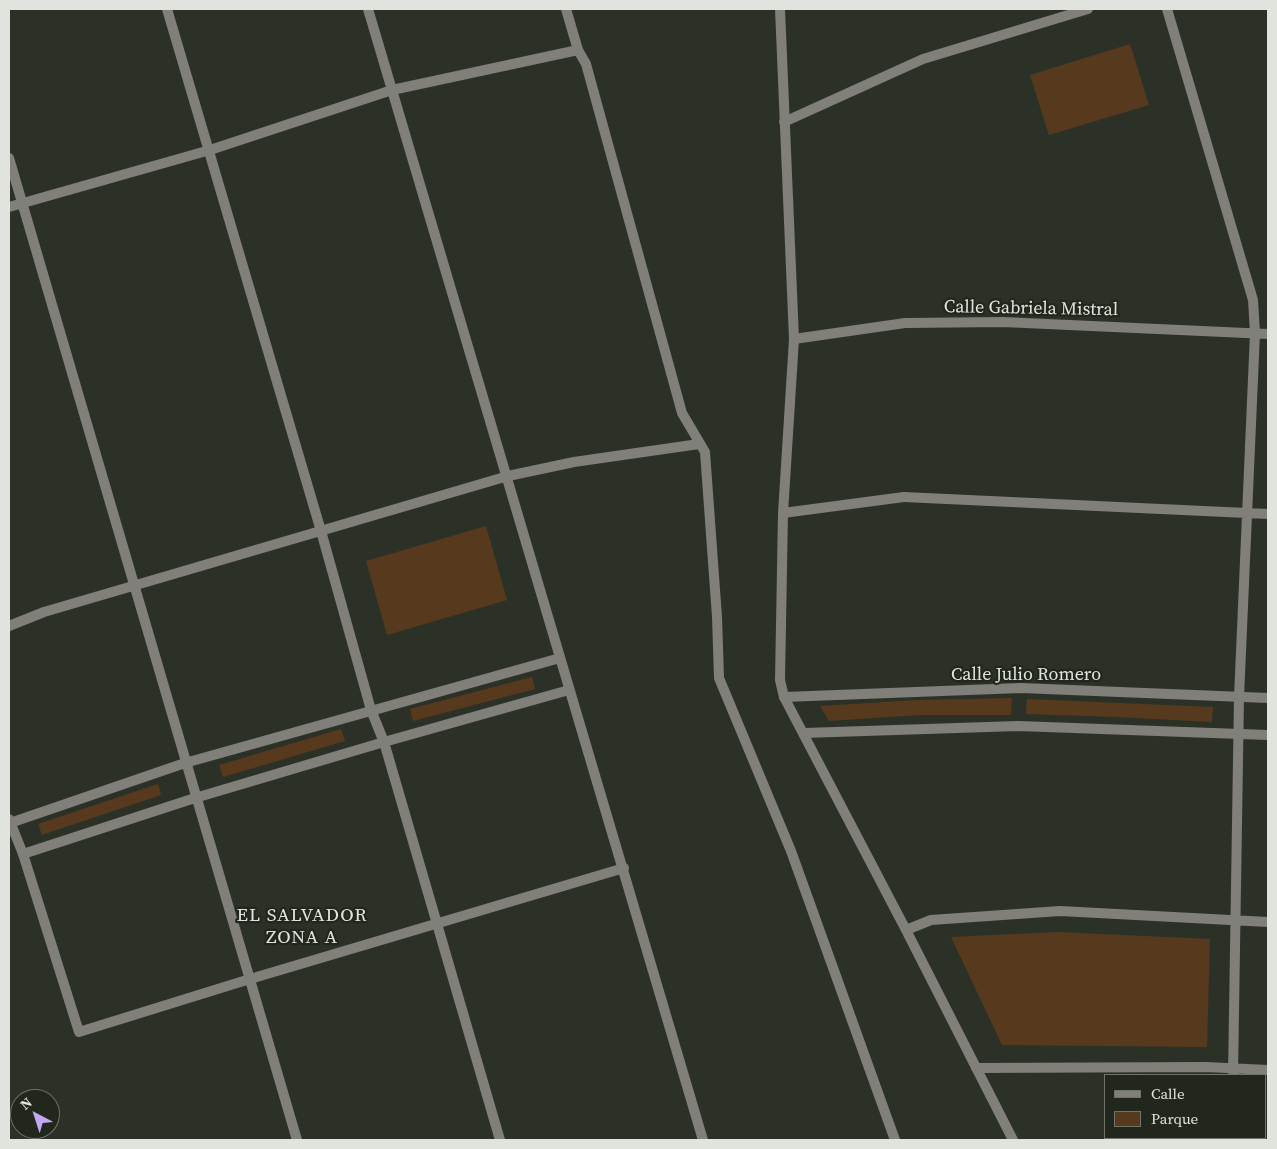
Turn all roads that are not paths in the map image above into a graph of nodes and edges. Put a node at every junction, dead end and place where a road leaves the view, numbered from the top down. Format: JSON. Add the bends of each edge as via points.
{"nodes":[{"id":1,"x":167,"y":9,"type":"edge"},
{"id":2,"x":368,"y":9,"type":"edge"},
{"id":3,"x":566,"y":9,"type":"edge"},
{"id":4,"x":780,"y":9,"type":"edge"},
{"id":5,"x":1088,"y":9,"type":"edge"},
{"id":6,"x":1167,"y":9,"type":"edge"},
{"id":7,"x":578,"y":50,"type":"junction"},
{"id":8,"x":392,"y":90,"type":"junction"},
{"id":9,"x":784,"y":122,"type":"junction"},
{"id":10,"x":210,"y":150,"type":"junction"},
{"id":11,"x":9,"y":158,"type":"edge"},
{"id":12,"x":22,"y":202,"type":"junction"},
{"id":13,"x":9,"y":207,"type":"edge"},
{"id":14,"x":1255,"y":333,"type":"junction"},
{"id":15,"x":1268,"y":334,"type":"edge"},
{"id":16,"x":794,"y":338,"type":"junction"},
{"id":17,"x":699,"y":444,"type":"junction"},
{"id":18,"x":508,"y":476,"type":"junction"},
{"id":19,"x":783,"y":513,"type":"junction"},
{"id":20,"x":1247,"y":513,"type":"junction"},
{"id":21,"x":1268,"y":514,"type":"edge"},
{"id":22,"x":321,"y":532,"type":"junction"},
{"id":23,"x":133,"y":586,"type":"junction"},
{"id":24,"x":9,"y":626,"type":"edge"},
{"id":25,"x":560,"y":658,"type":"junction"},
{"id":26,"x":570,"y":690,"type":"junction"},
{"id":27,"x":784,"y":696,"type":"junction"},
{"id":28,"x":1239,"y":697,"type":"junction"},
{"id":29,"x":1268,"y":698,"type":"edge"},
{"id":30,"x":372,"y":710,"type":"junction"},
{"id":31,"x":804,"y":733,"type":"junction"},
{"id":32,"x":1239,"y":734,"type":"junction"},
{"id":33,"x":1268,"y":735,"type":"edge"},
{"id":34,"x":384,"y":742,"type":"junction"},
{"id":35,"x":185,"y":763,"type":"junction"},
{"id":36,"x":196,"y":798,"type":"junction"},
{"id":37,"x":9,"y":821,"type":"edge"},
{"id":38,"x":22,"y":854,"type":"junction"},
{"id":39,"x":624,"y":868,"type":"junction"},
{"id":40,"x":1236,"y":921,"type":"junction"},
{"id":41,"x":1268,"y":922,"type":"edge"},
{"id":42,"x":437,"y":924,"type":"junction"},
{"id":43,"x":906,"y":930,"type":"junction"},
{"id":44,"x":250,"y":979,"type":"junction"},
{"id":45,"x":976,"y":1068,"type":"junction"},
{"id":46,"x":1268,"y":1070,"type":"edge"},
{"id":47,"x":1233,"y":1072,"type":"edge"},
{"id":48,"x":297,"y":1140,"type":"edge"},
{"id":49,"x":500,"y":1140,"type":"edge"},
{"id":50,"x":703,"y":1140,"type":"edge"},
{"id":51,"x":895,"y":1140,"type":"edge"},
{"id":52,"x":1013,"y":1140,"type":"edge"}],
"edges":[{"from":1,"to":10,"type":"street"},
{"from":2,"to":8,"type":"street"},
{"from":3,"to":7,"type":"street"},
{"from":4,"to":9,"type":"street"},
{"from":5,"to":9,"type":"street","via":[[923,59]]},
{"from":6,"to":14,"type":"street","via":[[1253,300]]},
{"from":7,"to":8,"type":"street"},
{"from":7,"to":17,"type":"street","via":[[586,64],[682,413]]},
{"from":8,"to":10,"type":"street"},
{"from":8,"to":18,"type":"street"},
{"from":9,"to":16,"type":"street"},
{"from":10,"to":12,"type":"street"},
{"from":10,"to":22,"type":"street"},
{"from":11,"to":12,"type":"street"},
{"from":12,"to":13,"type":"street"},
{"from":12,"to":23,"type":"street"},
{"from":14,"to":15,"type":"street","name":"Calle Gabriela Mistral"},
{"from":14,"to":16,"type":"street","name":"Calle Gabriela Mistral","via":[[944,322],[905,323]]},
{"from":14,"to":20,"type":"street"},
{"from":16,"to":19,"type":"street"},
{"from":17,"to":18,"type":"street","via":[[574,462]]},
{"from":17,"to":51,"type":"street","via":[[705,452],[719,678],[791,851]]},
{"from":18,"to":22,"type":"street"},
{"from":18,"to":25,"type":"street"},
{"from":19,"to":20,"type":"street","via":[[904,497]]},
{"from":19,"to":27,"type":"street","via":[[780,680]]},
{"from":20,"to":21,"type":"street"},
{"from":20,"to":28,"type":"street"},
{"from":22,"to":23,"type":"street"},
{"from":22,"to":30,"type":"street"},
{"from":23,"to":24,"type":"street","via":[[44,612]]},
{"from":23,"to":35,"type":"street"},
{"from":25,"to":26,"type":"street"},
{"from":25,"to":30,"type":"street"},
{"from":26,"to":34,"type":"street"},
{"from":26,"to":39,"type":"street"},
{"from":27,"to":28,"type":"street","name":"Calle Julio Romero","via":[[1021,688]]},
{"from":27,"to":31,"type":"street"},
{"from":28,"to":29,"type":"street","name":"Calle Julio Romero"},
{"from":28,"to":32,"type":"street"},
{"from":30,"to":34,"type":"street"},
{"from":30,"to":35,"type":"street"},
{"from":31,"to":32,"type":"street","via":[[1018,726]]},
{"from":31,"to":43,"type":"street"},
{"from":32,"to":33,"type":"street"},
{"from":32,"to":40,"type":"street"},
{"from":34,"to":36,"type":"street"},
{"from":34,"to":42,"type":"street"},
{"from":35,"to":36,"type":"street"},
{"from":35,"to":37,"type":"street"},
{"from":36,"to":38,"type":"street"},
{"from":36,"to":44,"type":"street"},
{"from":37,"to":38,"type":"street"},
{"from":38,"to":44,"type":"street","via":[[79,1032]]},
{"from":39,"to":42,"type":"street"},
{"from":39,"to":50,"type":"street"},
{"from":40,"to":41,"type":"street"},
{"from":40,"to":43,"type":"street","via":[[1060,911],[931,920]]},
{"from":40,"to":47,"type":"street"},
{"from":42,"to":44,"type":"street"},
{"from":42,"to":49,"type":"street"},
{"from":43,"to":45,"type":"street"},
{"from":44,"to":48,"type":"street"},
{"from":45,"to":47,"type":"street","via":[[1206,1067]]},
{"from":45,"to":52,"type":"street"},
{"from":46,"to":47,"type":"street"}]}
